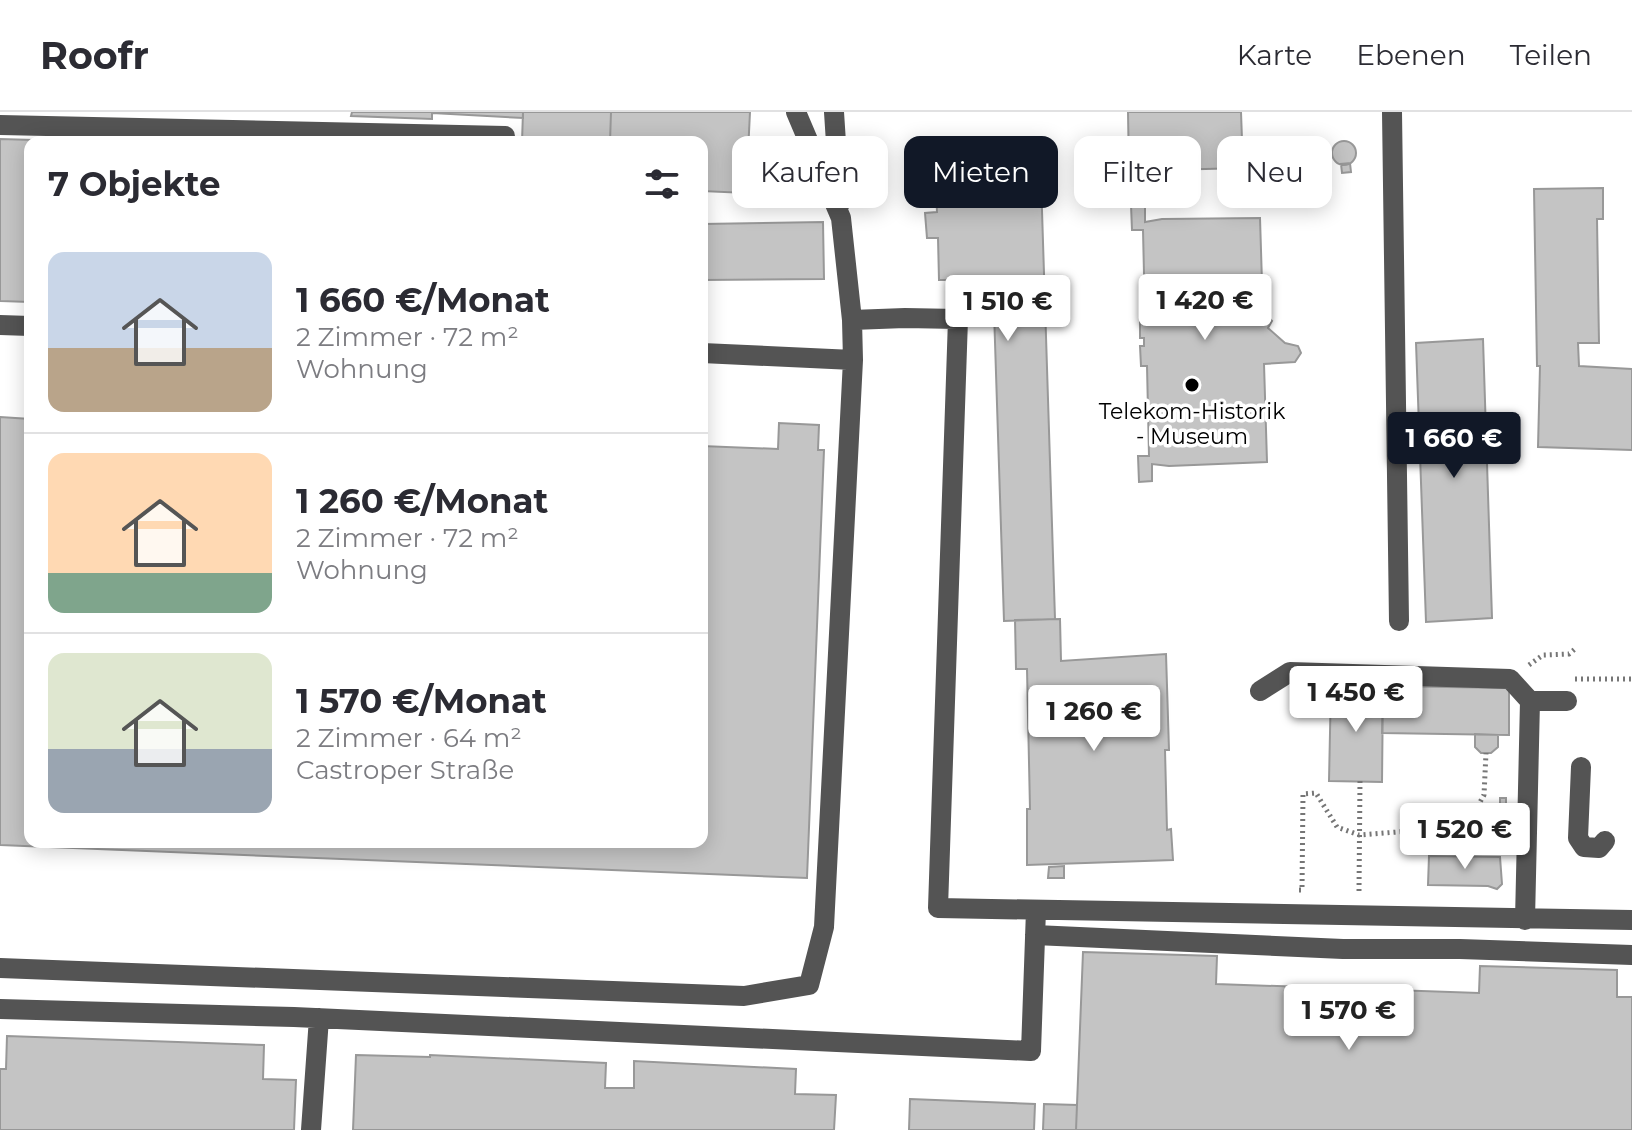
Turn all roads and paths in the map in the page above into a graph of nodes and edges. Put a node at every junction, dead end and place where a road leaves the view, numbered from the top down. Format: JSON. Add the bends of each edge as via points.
{"nodes":[{"id":1,"x":796,"y":112,"type":"edge"},
{"id":2,"x":834,"y":112,"type":"edge"},
{"id":3,"x":1392,"y":112,"type":"edge"},
{"id":4,"x":0,"y":125,"type":"edge"},
{"id":5,"x":505,"y":136,"type":"dead end"},
{"id":6,"x":841,"y":218,"type":"junction"},
{"id":7,"x":852,"y":320,"type":"junction"},
{"id":8,"x":0,"y":325,"type":"edge"},
{"id":9,"x":24,"y":326,"type":"edge"},
{"id":10,"x":708,"y":353,"type":"edge"},
{"id":11,"x":853,"y":360,"type":"junction"},
{"id":12,"x":1399,"y":621,"type":"dead end"},
{"id":13,"x":1575,"y":649,"type":"dead end"},
{"id":14,"x":1510,"y":679,"type":"junction"},
{"id":15,"x":1260,"y":691,"type":"dead end"},
{"id":16,"x":1530,"y":701,"type":"junction"},
{"id":17,"x":1567,"y":701,"type":"dead end"},
{"id":18,"x":1486,"y":753,"type":"dead end"},
{"id":19,"x":1581,"y":767,"type":"dead end"},
{"id":20,"x":1360,"y":781,"type":"dead end"},
{"id":21,"x":1359,"y":835,"type":"junction"},
{"id":22,"x":1605,"y":841,"type":"dead end"},
{"id":23,"x":1287,"y":891,"type":"dead end"},
{"id":24,"x":1359,"y":891,"type":"dead end"},
{"id":25,"x":1036,"y":910,"type":"junction"},
{"id":26,"x":1525,"y":920,"type":"junction"},
{"id":27,"x":1632,"y":920,"type":"edge"},
{"id":28,"x":1035,"y":935,"type":"junction"},
{"id":29,"x":1632,"y":955,"type":"edge"},
{"id":30,"x":0,"y":968,"type":"edge"},
{"id":31,"x":0,"y":1009,"type":"edge"},
{"id":32,"x":319,"y":1018,"type":"junction"},
{"id":33,"x":311,"y":1130,"type":"edge"}],
"edges":[{"from":1,"to":6,"type":"street"},
{"from":2,"to":6,"type":"street"},
{"from":3,"to":12,"type":"street"},
{"from":4,"to":5,"type":"street"},
{"from":6,"to":7,"type":"street"},
{"from":7,"to":11,"type":"street"},
{"from":7,"to":25,"type":"street","via":[[958,319],[938,908]]},
{"from":8,"to":9,"type":"street"},
{"from":10,"to":11,"type":"street"},
{"from":11,"to":30,"type":"street","via":[[824,927],[809,985],[744,996]]},
{"from":13,"to":14,"type":"path","via":[[1543,655]]},
{"from":14,"to":15,"type":"street","via":[[1290,672]]},
{"from":14,"to":16,"type":"street"},
{"from":16,"to":17,"type":"street"},
{"from":16,"to":26,"type":"street"},
{"from":18,"to":21,"type":"path","via":[[1484,795],[1475,811],[1423,830]]},
{"from":19,"to":22,"type":"street","via":[[1578,838],[1584,847],[1599,848]]},
{"from":20,"to":21,"type":"path"},
{"from":21,"to":23,"type":"path","via":[[1337,827],[1316,793],[1303,794],[1302,890]]},
{"from":21,"to":24,"type":"path"},
{"from":25,"to":26,"type":"street"},
{"from":25,"to":28,"type":"street"},
{"from":26,"to":27,"type":"street"},
{"from":28,"to":29,"type":"street"},
{"from":28,"to":32,"type":"street","via":[[1031,1051]]},
{"from":31,"to":32,"type":"street"},
{"from":32,"to":33,"type":"street"}]}
